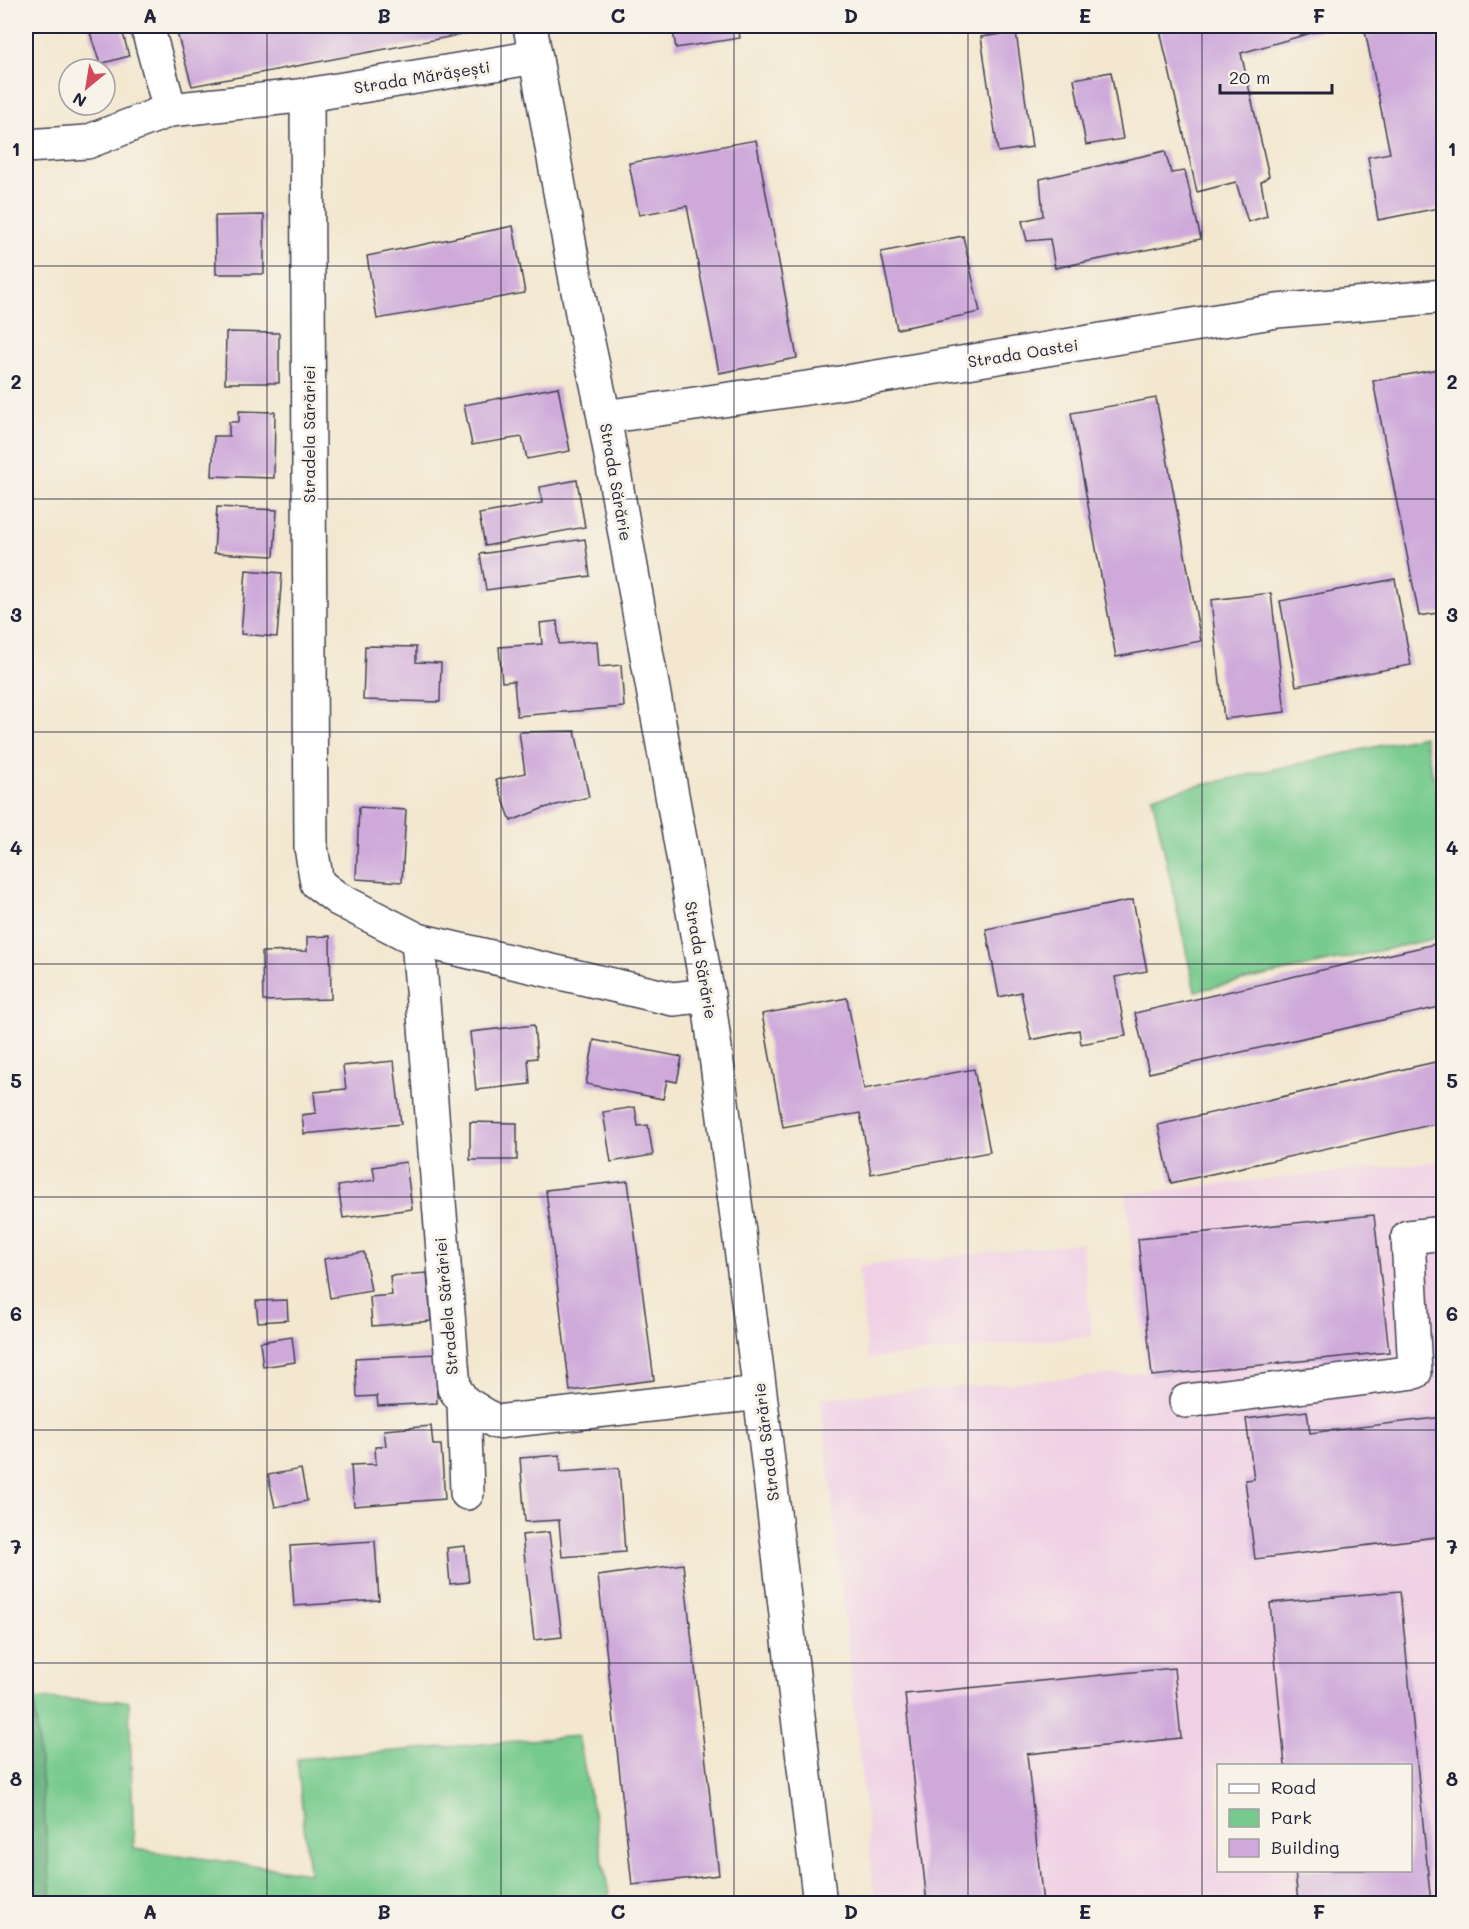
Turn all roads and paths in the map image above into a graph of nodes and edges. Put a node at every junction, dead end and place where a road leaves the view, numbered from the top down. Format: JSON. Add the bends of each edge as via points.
{"nodes":[{"id":1,"x":147,"y":26,"type":"edge"},
{"id":2,"x":530,"y":26,"type":"edge"},
{"id":3,"x":536,"y":57,"type":"junction"},
{"id":4,"x":307,"y":94,"type":"junction"},
{"id":5,"x":170,"y":110,"type":"junction"},
{"id":6,"x":26,"y":146,"type":"edge"},
{"id":7,"x":1443,"y":296,"type":"edge"},
{"id":8,"x":604,"y":417,"type":"junction"},
{"id":9,"x":418,"y":940,"type":"junction"},
{"id":10,"x":708,"y":995,"type":"junction"},
{"id":11,"x":1443,"y":1233,"type":"edge"},
{"id":12,"x":760,"y":1394,"type":"junction"},
{"id":13,"x":1186,"y":1401,"type":"dead end"},
{"id":14,"x":464,"y":1402,"type":"junction"},
{"id":15,"x":467,"y":1493,"type":"dead end"},
{"id":16,"x":820,"y":1904,"type":"edge"}],
"edges":[{"from":1,"to":5,"type":"street"},
{"from":2,"to":3,"type":"street","name":"Strada Sărărie"},
{"from":3,"to":4,"type":"street","name":"Strada Mărășești"},
{"from":3,"to":8,"type":"street","name":"Strada Sărărie"},
{"from":4,"to":5,"type":"street"},
{"from":4,"to":9,"type":"street","name":"Stradela Sărăriei","via":[[311,847],[317,883],[338,899]]},
{"from":5,"to":6,"type":"street","via":[[87,142]]},
{"from":7,"to":8,"type":"street","name":"Strada Oastei","via":[[1277,311],[828,385]]},
{"from":8,"to":10,"type":"street","name":"Strada Sărărie"},
{"from":9,"to":10,"type":"street","name":"Stradela Sărăriei","via":[[673,999]]},
{"from":9,"to":14,"type":"street","name":"Stradela Sărăriei","via":[[450,1358],[454,1388]]},
{"from":10,"to":12,"type":"street","name":"Strada Sărărie"},
{"from":11,"to":13,"type":"street","via":[[1408,1237],[1415,1372]]},
{"from":12,"to":14,"type":"street","via":[[496,1422]]},
{"from":12,"to":16,"type":"street","name":"Strada Sărărie"},
{"from":14,"to":15,"type":"street"}]}
